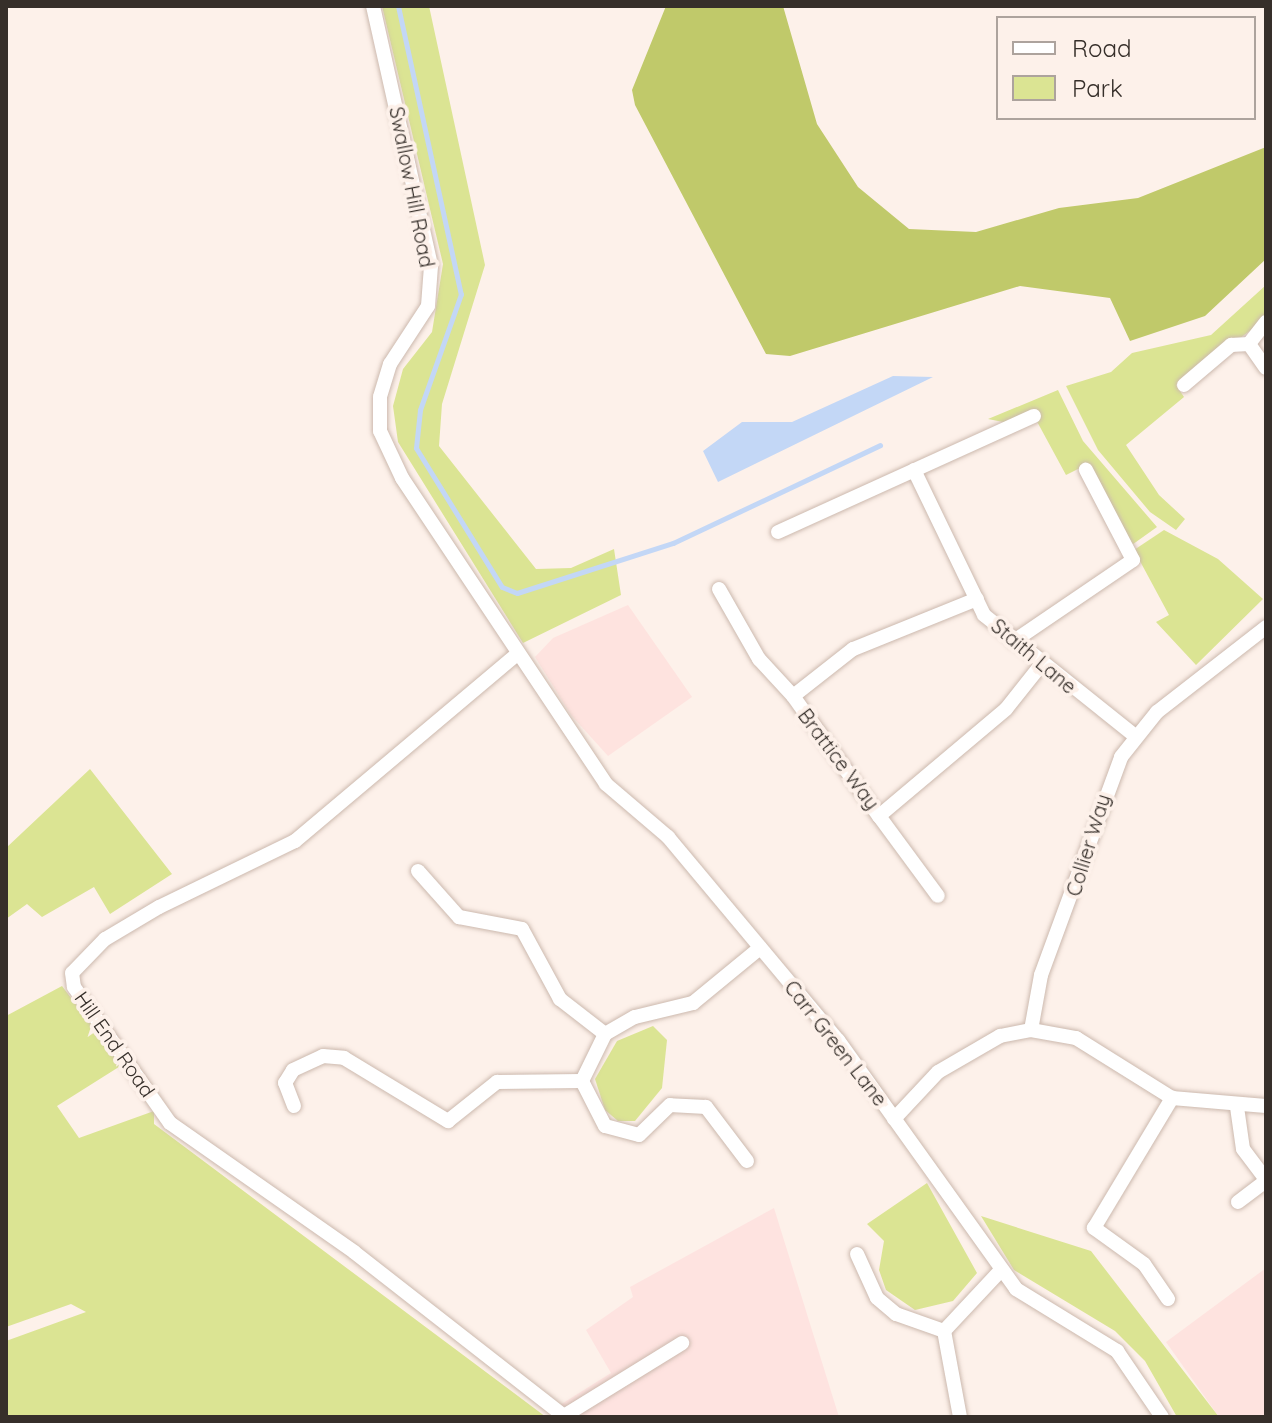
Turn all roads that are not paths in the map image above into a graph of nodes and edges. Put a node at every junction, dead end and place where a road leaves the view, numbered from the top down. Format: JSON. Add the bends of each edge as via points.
{"nodes":[{"id":1,"x":373,"y":6,"type":"edge"},
{"id":2,"x":1266,"y":322,"type":"edge"},
{"id":3,"x":1249,"y":344,"type":"junction"},
{"id":4,"x":1266,"y":368,"type":"edge"},
{"id":5,"x":1184,"y":385,"type":"dead end"},
{"id":6,"x":1034,"y":416,"type":"dead end"},
{"id":7,"x":914,"y":470,"type":"junction"},
{"id":8,"x":1086,"y":470,"type":"dead end"},
{"id":9,"x":778,"y":532,"type":"dead end"},
{"id":10,"x":719,"y":589,"type":"dead end"},
{"id":11,"x":977,"y":599,"type":"junction"},
{"id":12,"x":1266,"y":627,"type":"edge"},
{"id":13,"x":1014,"y":641,"type":"junction"},
{"id":14,"x":516,"y":655,"type":"junction"},
{"id":15,"x":1041,"y":665,"type":"junction"},
{"id":16,"x":793,"y":696,"type":"junction"},
{"id":17,"x":1135,"y":736,"type":"junction"},
{"id":18,"x":879,"y":816,"type":"junction"},
{"id":19,"x":418,"y":871,"type":"dead end"},
{"id":20,"x":938,"y":896,"type":"dead end"},
{"id":21,"x":760,"y":948,"type":"junction"},
{"id":22,"x":1031,"y":1030,"type":"junction"},
{"id":23,"x":605,"y":1034,"type":"junction"},
{"id":24,"x":582,"y":1081,"type":"junction"},
{"id":25,"x":1172,"y":1098,"type":"junction"},
{"id":26,"x":294,"y":1106,"type":"dead end"},
{"id":27,"x":1266,"y":1106,"type":"edge"},
{"id":28,"x":1237,"y":1107,"type":"junction"},
{"id":29,"x":894,"y":1119,"type":"junction"},
{"id":30,"x":747,"y":1161,"type":"dead end"},
{"id":31,"x":1266,"y":1180,"type":"edge"},
{"id":32,"x":1238,"y":1202,"type":"dead end"},
{"id":33,"x":857,"y":1254,"type":"dead end"},
{"id":34,"x":1001,"y":1270,"type":"junction"},
{"id":35,"x":1168,"y":1299,"type":"dead end"},
{"id":36,"x":944,"y":1331,"type":"junction"},
{"id":37,"x":682,"y":1343,"type":"dead end"},
{"id":38,"x":564,"y":1416,"type":"edge"},
{"id":39,"x":960,"y":1417,"type":"edge"},
{"id":40,"x":1162,"y":1417,"type":"edge"}],
"edges":[{"from":1,"to":14,"type":"street","name":"Swallow Hill Road","via":[[431,266],[428,306],[390,364],[380,431]]},
{"from":2,"to":3,"type":"street"},
{"from":3,"to":4,"type":"street"},
{"from":3,"to":5,"type":"street","via":[[1231,345]]},
{"from":6,"to":7,"type":"street"},
{"from":7,"to":9,"type":"street"},
{"from":7,"to":11,"type":"street","name":"Staith Lane"},
{"from":8,"to":13,"type":"street","via":[[1130,566]]},
{"from":10,"to":16,"type":"street","via":[[759,659]]},
{"from":11,"to":13,"type":"street","name":"Staith Lane"},
{"from":11,"to":16,"type":"street","name":"Brattice Way","via":[[853,649]]},
{"from":12,"to":17,"type":"street","name":"Collier Way"},
{"from":13,"to":15,"type":"street","name":"Staith Lane"},
{"from":14,"to":21,"type":"street","name":"Carr Green Lane","via":[[606,784],[668,837]]},
{"from":14,"to":38,"type":"street","name":"Hill End Road","via":[[295,841],[159,907],[105,939],[72,973],[74,987],[170,1123],[354,1252]]},
{"from":15,"to":17,"type":"street","name":"Staith Lane"},
{"from":15,"to":18,"type":"street","name":"Brattice Way","via":[[1006,709]]},
{"from":16,"to":18,"type":"street","name":"Brattice Way"},
{"from":17,"to":22,"type":"street","name":"Collier Way","via":[[1107,781],[1041,975]]},
{"from":18,"to":20,"type":"street"},
{"from":19,"to":23,"type":"street","via":[[459,917],[522,929],[560,999]]},
{"from":21,"to":23,"type":"street","via":[[693,1003],[635,1017]]},
{"from":21,"to":29,"type":"street","name":"Carr Green Lane"},
{"from":22,"to":25,"type":"street","via":[[1076,1038]]},
{"from":22,"to":29,"type":"street","via":[[1000,1036],[938,1072]]},
{"from":23,"to":24,"type":"street"},
{"from":24,"to":26,"type":"street","via":[[497,1082],[448,1121],[344,1058],[323,1056],[293,1070],[285,1083]]},
{"from":24,"to":30,"type":"street","via":[[605,1126],[639,1135],[670,1105],[706,1107]]},
{"from":25,"to":28,"type":"street"},
{"from":25,"to":35,"type":"street","via":[[1094,1228],[1144,1264]]},
{"from":27,"to":28,"type":"street"},
{"from":28,"to":31,"type":"street","via":[[1243,1149]]},
{"from":29,"to":34,"type":"street","name":"Carr Green Lane"},
{"from":31,"to":32,"type":"street"},
{"from":33,"to":36,"type":"street","via":[[877,1298],[896,1314]]},
{"from":34,"to":36,"type":"street"},
{"from":34,"to":40,"type":"street","name":"Carr Green Lane","via":[[1016,1289],[1117,1351]]},
{"from":36,"to":39,"type":"street"},
{"from":37,"to":38,"type":"street"}]}
